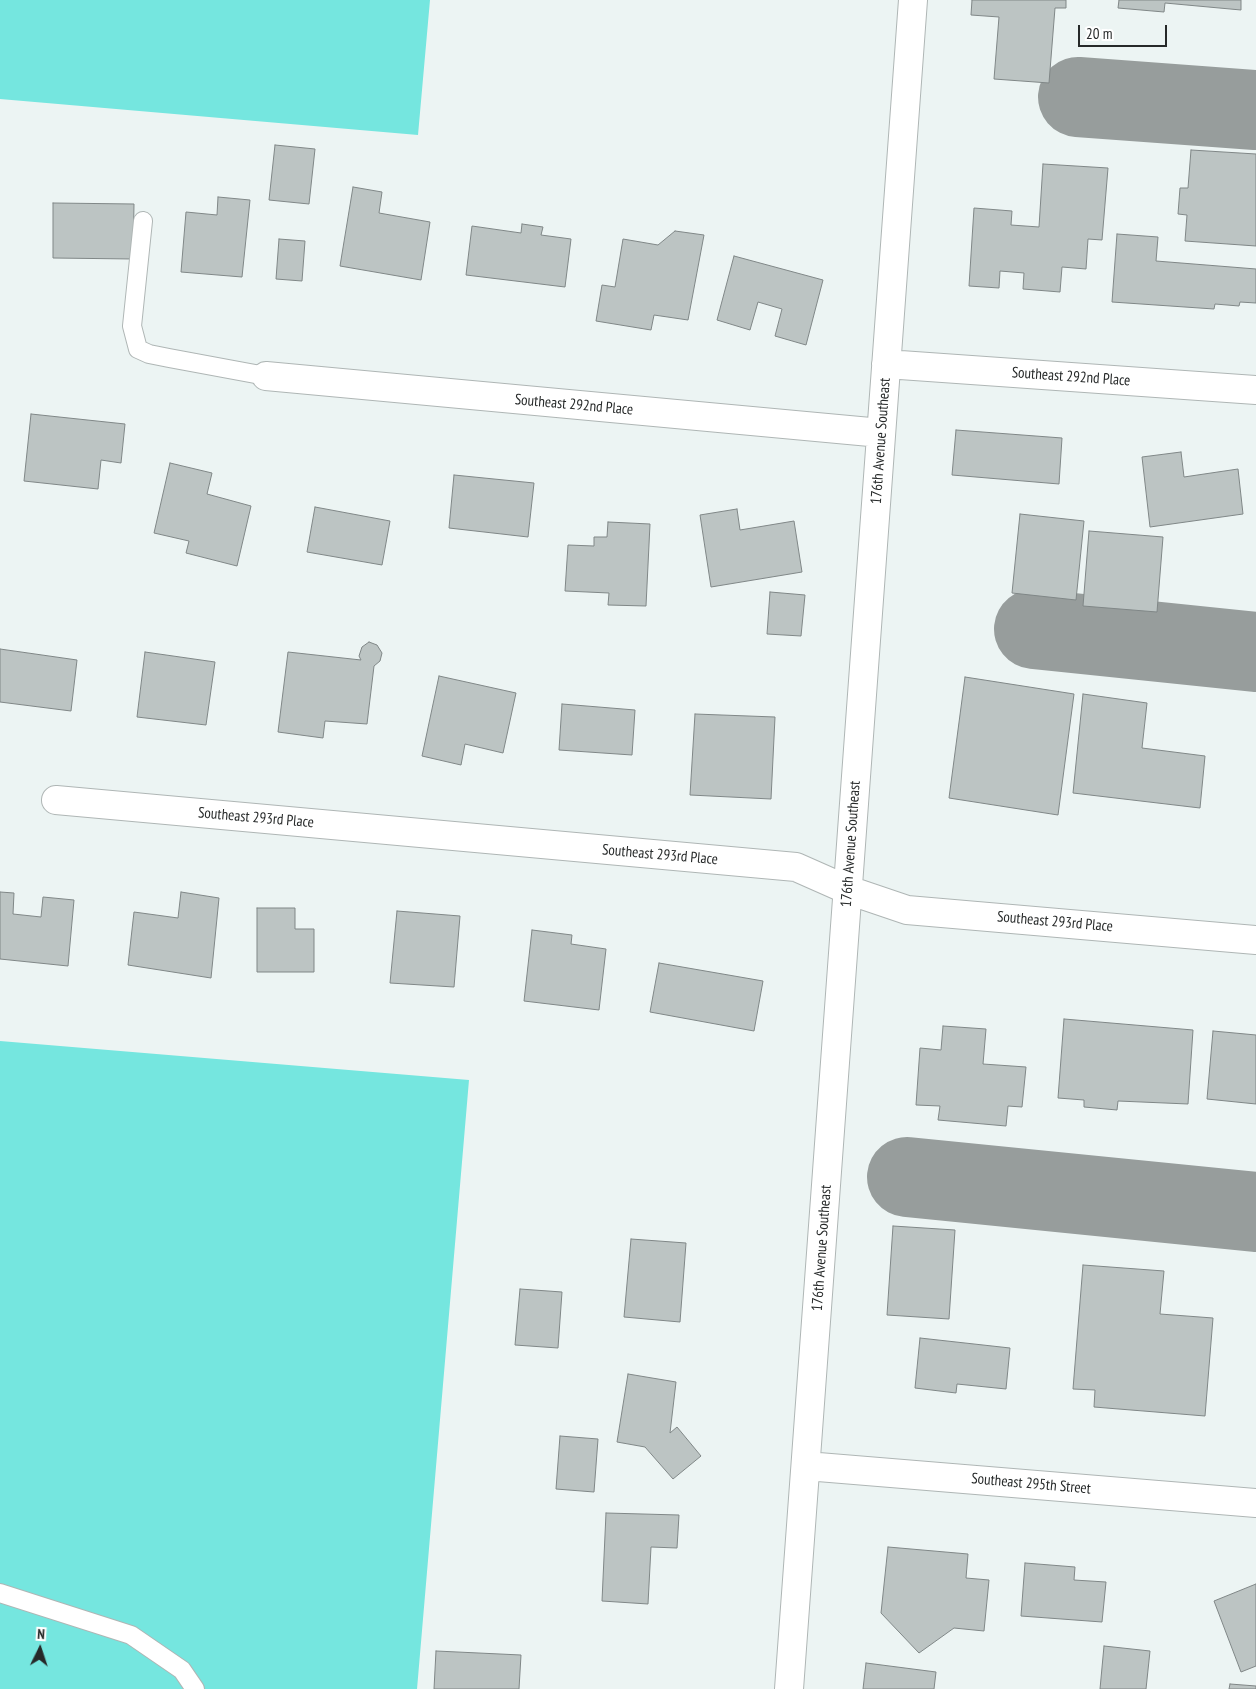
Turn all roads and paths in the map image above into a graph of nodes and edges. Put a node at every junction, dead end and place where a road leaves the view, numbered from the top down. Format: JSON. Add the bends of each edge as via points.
{"nodes":[{"id":1,"x":913,"y":0,"type":"edge"},
{"id":2,"x":143,"y":220,"type":"dead end"},
{"id":3,"x":886,"y":364,"type":"junction"},
{"id":4,"x":266,"y":376,"type":"joint"},
{"id":5,"x":1256,"y":390,"type":"edge"},
{"id":6,"x":881,"y":433,"type":"junction"},
{"id":7,"x":56,"y":800,"type":"dead end"},
{"id":8,"x":848,"y":890,"type":"junction"},
{"id":9,"x":1256,"y":940,"type":"edge"},
{"id":10,"x":806,"y":1466,"type":"junction"},
{"id":11,"x":1256,"y":1503,"type":"edge"},
{"id":12,"x":0,"y":1593,"type":"edge"},
{"id":13,"x":195,"y":1689,"type":"edge"},
{"id":14,"x":790,"y":1689,"type":"edge"}],
"edges":[{"from":1,"to":3,"type":"street","name":"176th Avenue Southeast"},
{"from":2,"to":4,"type":"lane","via":[[132,326],[138,349],[149,354]]},
{"from":3,"to":5,"type":"street","name":"Southeast 292nd Place"},
{"from":3,"to":6,"type":"street","name":"176th Avenue Southeast"},
{"from":4,"to":6,"type":"street","name":"Southeast 292nd Place"},
{"from":6,"to":8,"type":"street","name":"176th Avenue Southeast"},
{"from":7,"to":8,"type":"street","name":"Southeast 293rd Place","via":[[796,867]]},
{"from":8,"to":9,"type":"street","name":"Southeast 293rd Place","via":[[906,910]]},
{"from":8,"to":10,"type":"street","name":"176th Avenue Southeast"},
{"from":10,"to":11,"type":"street","name":"Southeast 295th Street"},
{"from":10,"to":14,"type":"street","name":"176th Avenue Southeast"},
{"from":12,"to":13,"type":"lane","via":[[131,1635],[182,1670]]}]}
